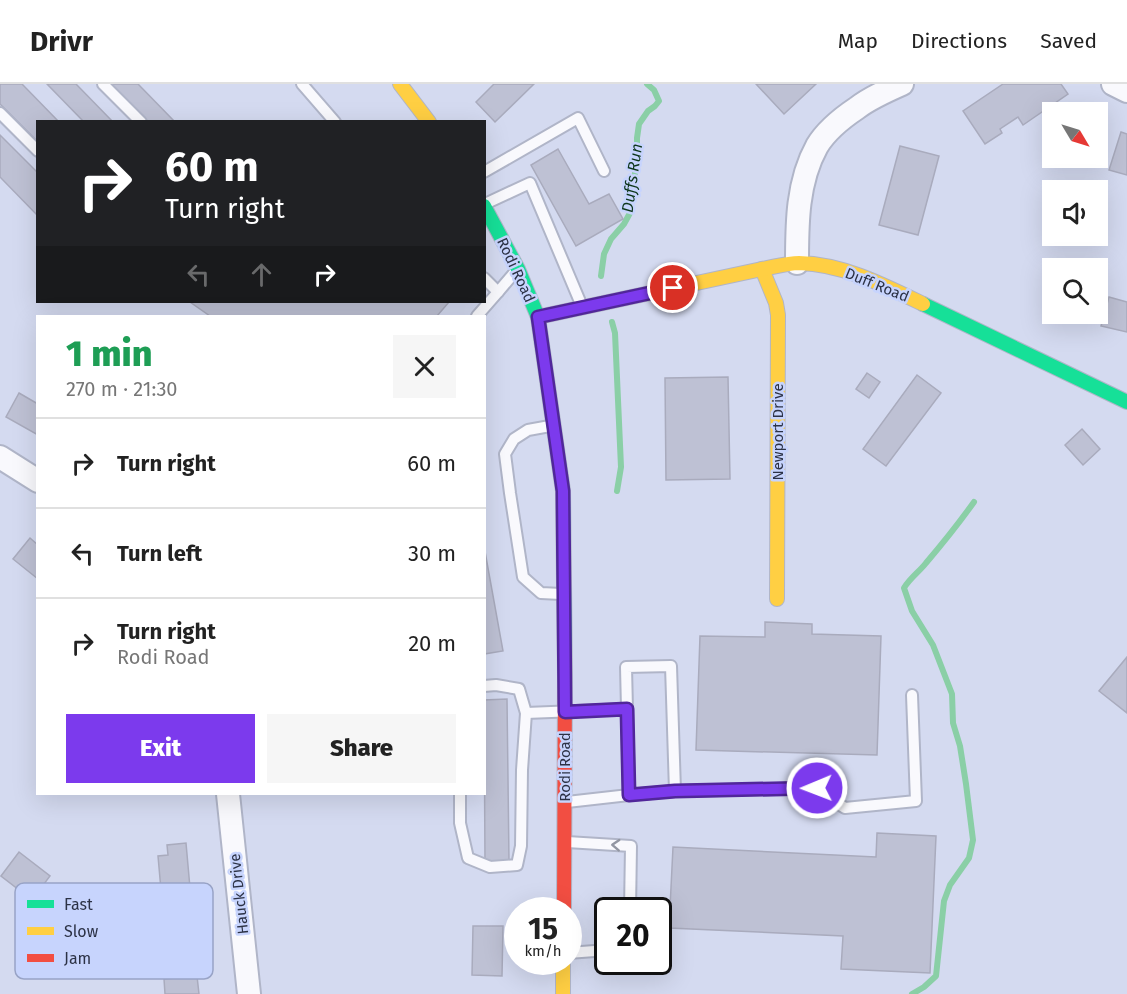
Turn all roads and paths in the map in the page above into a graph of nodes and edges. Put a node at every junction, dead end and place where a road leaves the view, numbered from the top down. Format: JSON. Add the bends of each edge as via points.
{"nodes":[{"id":1,"x":103,"y":84,"type":"edge"},
{"id":2,"x":302,"y":84,"type":"edge"},
{"id":3,"x":400,"y":84,"type":"edge"},
{"id":4,"x":902,"y":84,"type":"edge"},
{"id":5,"x":1113,"y":84,"type":"edge"},
{"id":6,"x":1127,"y":91,"type":"edge"},
{"id":7,"x":0,"y":113,"type":"edge"},
{"id":8,"x":139,"y":120,"type":"edge"},
{"id":9,"x":333,"y":120,"type":"edge"},
{"id":10,"x":427,"y":120,"type":"edge"},
{"id":11,"x":36,"y":149,"type":"edge"},
{"id":12,"x":486,"y":171,"type":"edge"},
{"id":13,"x":604,"y":171,"type":"dead end"},
{"id":14,"x":486,"y":205,"type":"edge"},
{"id":15,"x":486,"y":210,"type":"edge"},
{"id":16,"x":796,"y":263,"type":"junction"},
{"id":17,"x":762,"y":268,"type":"junction"},
{"id":18,"x":518,"y":269,"type":"junction"},
{"id":19,"x":486,"y":280,"type":"edge"},
{"id":20,"x":498,"y":292,"type":"junction"},
{"id":21,"x":583,"y":308,"type":"junction"},
{"id":22,"x":478,"y":315,"type":"edge"},
{"id":23,"x":538,"y":317,"type":"junction"},
{"id":24,"x":1127,"y":402,"type":"edge"},
{"id":25,"x":554,"y":426,"type":"junction"},
{"id":26,"x":0,"y":457,"type":"edge"},
{"id":27,"x":36,"y":480,"type":"edge"},
{"id":28,"x":564,"y":595,"type":"junction"},
{"id":29,"x":777,"y":599,"type":"dead end"},
{"id":30,"x":486,"y":686,"type":"edge"},
{"id":31,"x":912,"y":695,"type":"dead end"},
{"id":32,"x":627,"y":709,"type":"junction"},
{"id":33,"x":565,"y":712,"type":"junction"},
{"id":34,"x":526,"y":713,"type":"junction"},
{"id":35,"x":675,"y":791,"type":"junction"},
{"id":36,"x":228,"y":795,"type":"edge"},
{"id":37,"x":460,"y":795,"type":"edge"},
{"id":38,"x":629,"y":795,"type":"junction"},
{"id":39,"x":564,"y":803,"type":"junction"},
{"id":40,"x":564,"y":842,"type":"junction"},
{"id":41,"x":564,"y":897,"type":"edge"},
{"id":42,"x":630,"y":897,"type":"edge"},
{"id":43,"x":564,"y":975,"type":"edge"},
{"id":44,"x":249,"y":994,"type":"edge"},
{"id":45,"x":563,"y":994,"type":"edge"}],
"edges":[{"from":1,"to":8,"type":"lane"},
{"from":2,"to":9,"type":"lane"},
{"from":3,"to":10,"type":"street"},
{"from":4,"to":16,"type":"street","via":[[856,108],[817,146],[799,206]]},
{"from":5,"to":6,"type":"street"},
{"from":7,"to":11,"type":"lane"},
{"from":12,"to":13,"type":"lane","via":[[578,118]]},
{"from":14,"to":21,"type":"lane","via":[[530,183]]},
{"from":15,"to":18,"type":"street","name":"Rodi Road"},
{"from":16,"to":17,"type":"street","name":"Duff Road"},
{"from":16,"to":24,"type":"street","name":"Duff Road","via":[[825,266],[873,280]]},
{"from":17,"to":21,"type":"street","name":"Duff Road"},
{"from":17,"to":29,"type":"street","name":"Newport Drive","via":[[778,315]]},
{"from":18,"to":20,"type":"lane"},
{"from":18,"to":23,"type":"street","name":"Rodi Road"},
{"from":19,"to":20,"type":"lane"},
{"from":20,"to":22,"type":"lane"},
{"from":21,"to":23,"type":"street","name":"Duff Road"},
{"from":23,"to":25,"type":"street","name":"Rodi Road"},
{"from":25,"to":28,"type":"street","name":"Rodi Road","via":[[563,491]]},
{"from":25,"to":28,"type":"lane","via":[[528,430],[514,438],[505,454],[523,577],[541,593]]},
{"from":26,"to":27,"type":"street"},
{"from":28,"to":33,"type":"street","name":"Rodi Road"},
{"from":30,"to":34,"type":"lane","via":[[519,689]]},
{"from":31,"to":35,"type":"lane","via":[[916,801],[845,808],[817,788]]},
{"from":32,"to":33,"type":"lane"},
{"from":32,"to":35,"type":"lane","via":[[626,667],[671,666]]},
{"from":32,"to":38,"type":"lane"},
{"from":33,"to":34,"type":"lane"},
{"from":33,"to":39,"type":"street","name":"Rodi Road"},
{"from":34,"to":37,"type":"lane","via":[[517,865],[490,867],[468,858],[460,823]]},
{"from":35,"to":38,"type":"lane"},
{"from":36,"to":44,"type":"street","name":"Hauck Drive"},
{"from":38,"to":39,"type":"lane"},
{"from":39,"to":40,"type":"street","name":"Rodi Road"},
{"from":40,"to":41,"type":"street","name":"Rodi Road"},
{"from":42,"to":40,"type":"lane","one_way":true,"via":[[631,846]]},
{"from":43,"to":45,"type":"street"}]}
